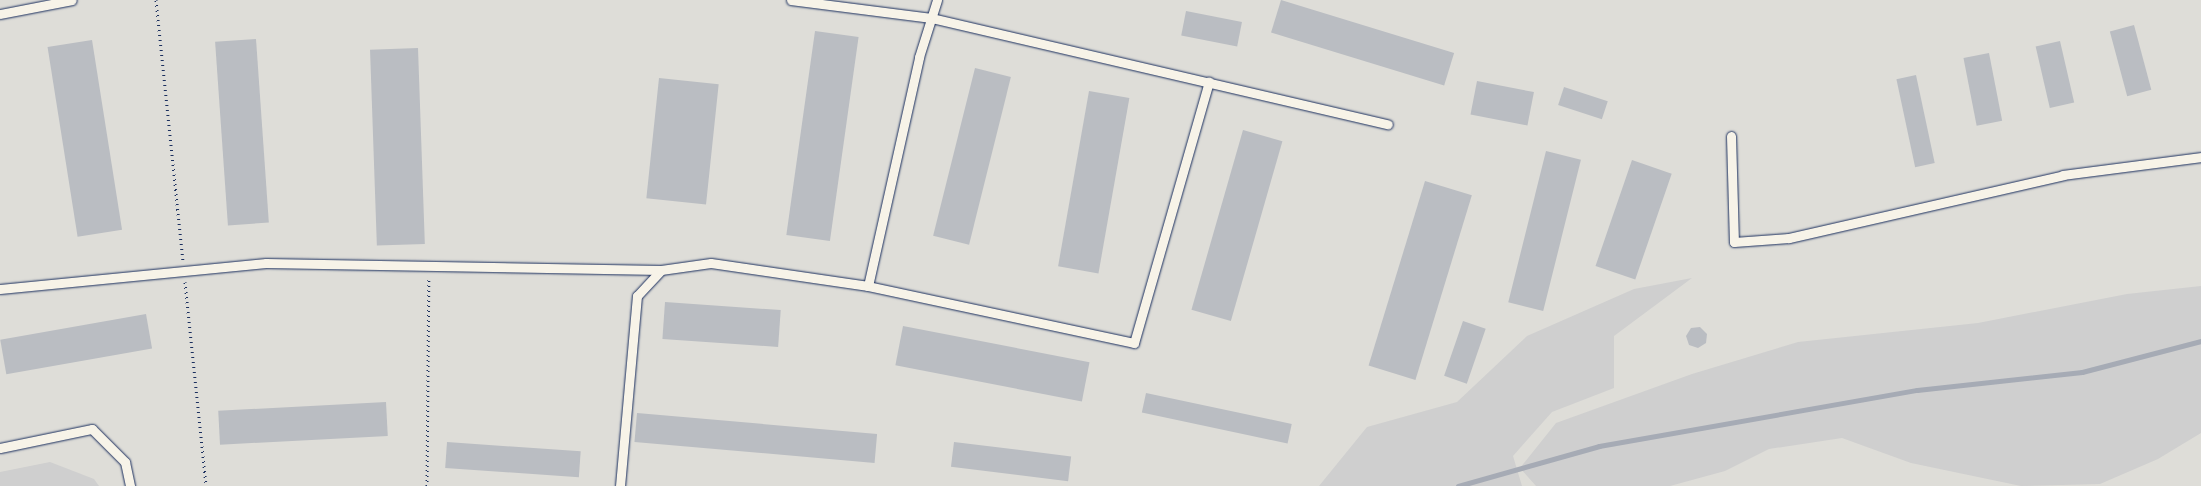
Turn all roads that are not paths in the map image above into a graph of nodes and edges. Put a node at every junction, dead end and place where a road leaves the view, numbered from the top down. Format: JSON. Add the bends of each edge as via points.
{"nodes":[{"id":1,"x":72,"y":0,"type":"edge"},
{"id":2,"x":791,"y":0,"type":"edge"},
{"id":3,"x":937,"y":0,"type":"edge"},
{"id":4,"x":0,"y":14,"type":"edge"},
{"id":5,"x":931,"y":18,"type":"junction"},
{"id":6,"x":1209,"y":82,"type":"junction"},
{"id":7,"x":1388,"y":124,"type":"dead end"},
{"id":8,"x":1730,"y":136,"type":"dead end"},
{"id":9,"x":2201,"y":157,"type":"edge"},
{"id":10,"x":661,"y":270,"type":"junction"},
{"id":11,"x":868,"y":286,"type":"junction"},
{"id":12,"x":0,"y":289,"type":"edge"},
{"id":13,"x":0,"y":448,"type":"edge"},
{"id":14,"x":130,"y":486,"type":"edge"},
{"id":15,"x":620,"y":486,"type":"edge"}],
"edges":[{"from":1,"to":4,"type":"lane"},
{"from":2,"to":5,"type":"lane"},
{"from":3,"to":5,"type":"lane"},
{"from":5,"to":6,"type":"lane"},
{"from":5,"to":11,"type":"lane","via":[[919,57]]},
{"from":6,"to":7,"type":"lane"},
{"from":6,"to":11,"type":"lane","via":[[1134,343]]},
{"from":8,"to":9,"type":"lane","via":[[1734,242],[1789,238],[2064,175]]},
{"from":10,"to":11,"type":"lane","via":[[711,263]]},
{"from":10,"to":12,"type":"lane","via":[[266,264]]},
{"from":10,"to":15,"type":"lane","via":[[637,296]]},
{"from":13,"to":14,"type":"lane","via":[[92,430],[125,462]]}]}
